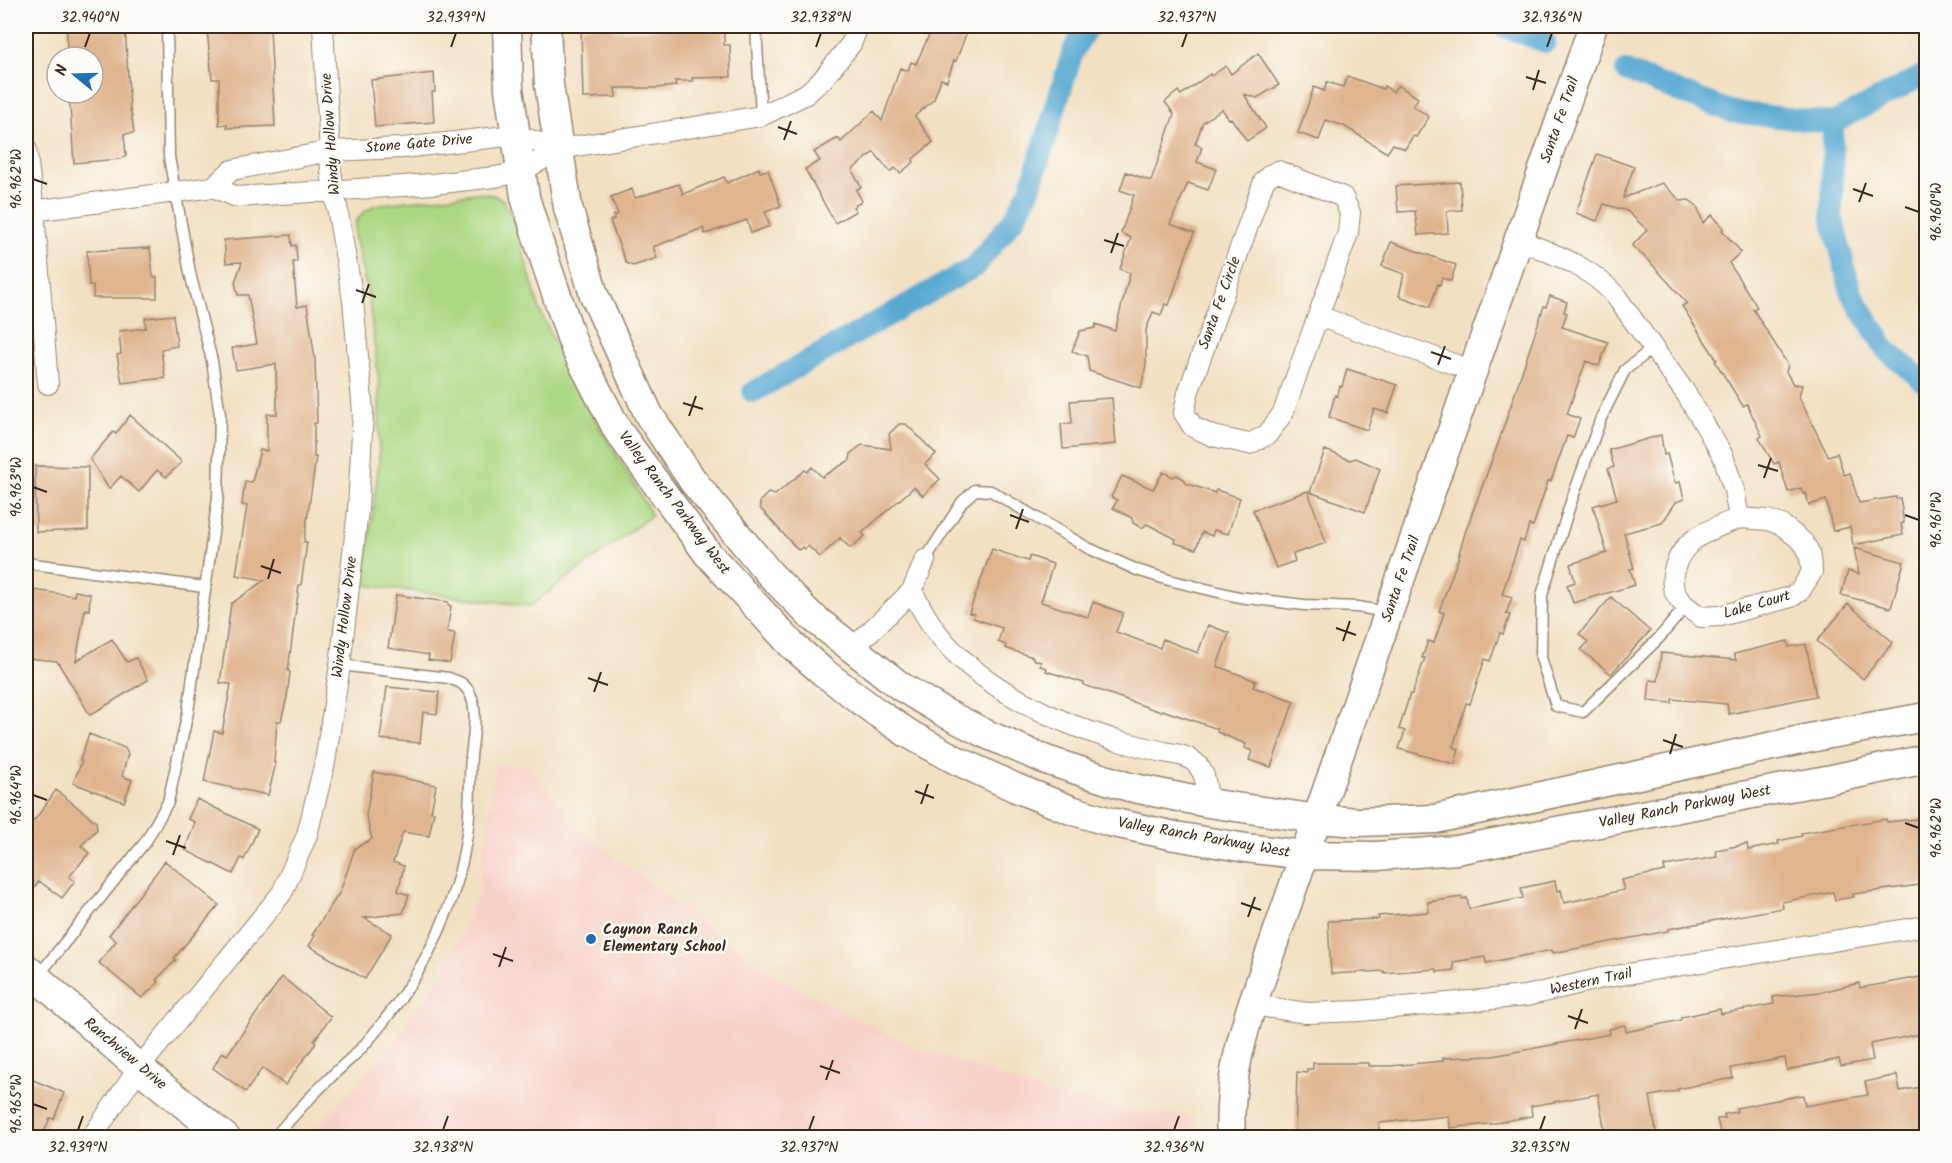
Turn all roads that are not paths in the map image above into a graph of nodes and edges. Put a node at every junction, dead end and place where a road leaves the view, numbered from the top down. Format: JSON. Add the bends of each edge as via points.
{"nodes":[{"id":1,"x":167,"y":26,"type":"edge"},
{"id":2,"x":323,"y":26,"type":"edge"},
{"id":3,"x":507,"y":26,"type":"edge"},
{"id":4,"x":546,"y":26,"type":"edge"},
{"id":5,"x":756,"y":26,"type":"edge"},
{"id":6,"x":858,"y":26,"type":"edge"},
{"id":7,"x":1593,"y":26,"type":"edge"},
{"id":8,"x":760,"y":116,"type":"junction"},
{"id":9,"x":515,"y":135,"type":"junction"},
{"id":10,"x":26,"y":148,"type":"edge"},
{"id":11,"x":559,"y":149,"type":"junction"},
{"id":12,"x":330,"y":151,"type":"junction"},
{"id":13,"x":521,"y":172,"type":"junction"},
{"id":14,"x":213,"y":187,"type":"junction"},
{"id":15,"x":175,"y":192,"type":"junction"},
{"id":16,"x":334,"y":192,"type":"junction"},
{"id":17,"x":30,"y":211,"type":"edge"},
{"id":18,"x":1519,"y":240,"type":"junction"},
{"id":19,"x":1318,"y":316,"type":"junction"},
{"id":20,"x":1653,"y":348,"type":"junction"},
{"id":21,"x":1473,"y":371,"type":"junction"},
{"id":22,"x":48,"y":384,"type":"dead end"},
{"id":23,"x":1739,"y":518,"type":"junction"},
{"id":24,"x":925,"y":560,"type":"joint"},
{"id":25,"x":26,"y":563,"type":"edge"},
{"id":26,"x":204,"y":587,"type":"junction"},
{"id":27,"x":912,"y":591,"type":"junction"},
{"id":28,"x":1686,"y":606,"type":"junction"},
{"id":29,"x":1390,"y":612,"type":"junction"},
{"id":30,"x":852,"y":649,"type":"junction"},
{"id":31,"x":340,"y":665,"type":"junction"},
{"id":32,"x":1926,"y":717,"type":"edge"},
{"id":33,"x":1926,"y":759,"type":"edge"},
{"id":34,"x":1208,"y":803,"type":"junction"},
{"id":35,"x":1318,"y":819,"type":"junction"},
{"id":36,"x":1305,"y":855,"type":"junction"},
{"id":37,"x":1926,"y":926,"type":"edge"},
{"id":38,"x":29,"y":979,"type":"edge"},
{"id":39,"x":1252,"y":1005,"type":"junction"},
{"id":40,"x":139,"y":1068,"type":"junction"},
{"id":41,"x":91,"y":1137,"type":"edge"},
{"id":42,"x":226,"y":1137,"type":"edge"},
{"id":43,"x":274,"y":1137,"type":"edge"},
{"id":44,"x":1231,"y":1137,"type":"edge"}],
"edges":[{"from":1,"to":15,"type":"lane","via":[[169,157]]},
{"from":2,"to":12,"type":"street","name":"Windy Hollow Drive"},
{"from":3,"to":9,"type":"main road","name":"Valley Ranch Parkway West"},
{"from":4,"to":11,"type":"main road","name":"Valley Ranch Parkway West","via":[[549,85]]},
{"from":5,"to":8,"type":"lane"},
{"from":6,"to":8,"type":"street","name":"Stone Gate Drive","via":[[851,44],[822,80],[806,94]]},
{"from":7,"to":18,"type":"main road","name":"Santa Fe Trail"},
{"from":8,"to":11,"type":"street","name":"Stone Gate Drive"},
{"from":9,"to":11,"type":"street","name":"Stone Gate Drive"},
{"from":9,"to":12,"type":"street","name":"Stone Gate Drive","via":[[403,148]]},
{"from":9,"to":13,"type":"main road","name":"Valley Ranch Parkway West"},
{"from":10,"to":17,"type":"street"},
{"from":11,"to":13,"type":"street","name":"Stone Gate Drive"},
{"from":11,"to":30,"type":"main road","name":"Valley Ranch Parkway West","via":[[568,208],[594,295],[649,415],[693,481],[769,573],[810,615]]},
{"from":12,"to":14,"type":"street","name":"Stone Gate Drive","via":[[232,170]]},
{"from":12,"to":16,"type":"street","name":"Windy Hollow Drive"},
{"from":13,"to":16,"type":"street","name":"Stone Gate Drive"},
{"from":13,"to":36,"type":"main road","name":"Valley Ranch Parkway West","via":[[538,240],[574,346],[618,431],[708,554],[792,645],[909,734],[1016,788],[1110,822]]},
{"from":14,"to":15,"type":"street","name":"Stone Gate Drive"},
{"from":14,"to":16,"type":"street","name":"Stone Gate Drive","via":[[237,197]]},
{"from":15,"to":17,"type":"street","name":"Stone Gate Drive"},
{"from":15,"to":26,"type":"lane","via":[[220,415],[218,497]]},
{"from":16,"to":31,"type":"street","name":"Windy Hollow Drive","via":[[353,300],[363,412],[358,510]]},
{"from":17,"to":22,"type":"street"},
{"from":18,"to":20,"type":"street","via":[[1566,258],[1604,282]]},
{"from":18,"to":21,"type":"main road","name":"Santa Fe Trail"},
{"from":19,"to":19,"type":"street","name":"Santa Fe Circle","via":[[1348,233],[1350,213],[1342,197],[1278,171],[1264,181],[1188,393],[1184,413],[1193,426],[1213,436],[1249,444],[1268,435],[1283,413]]},
{"from":19,"to":21,"type":"street"},
{"from":20,"to":23,"type":"street","via":[[1687,395],[1722,456]]},
{"from":20,"to":28,"type":"lane","via":[[1625,370],[1601,418],[1542,595],[1541,658],[1556,706],[1582,712],[1659,638]]},
{"from":21,"to":29,"type":"main road","name":"Santa Fe Trail"},
{"from":23,"to":28,"type":"street","name":"Lake Court","via":[[1701,534],[1680,553],[1671,580]]},
{"from":23,"to":28,"type":"street","name":"Lake Court","via":[[1782,525],[1803,542],[1812,572],[1807,583],[1791,597],[1720,616],[1701,618]]},
{"from":24,"to":27,"type":"street"},
{"from":24,"to":29,"type":"lane","via":[[962,502],[975,490],[991,491],[1088,548],[1169,580],[1239,597]]},
{"from":25,"to":26,"type":"lane"},
{"from":26,"to":38,"type":"lane","via":[[188,712],[168,802],[146,842]]},
{"from":27,"to":30,"type":"street"},
{"from":27,"to":34,"type":"street","via":[[944,641],[994,683],[1072,726],[1189,758],[1201,767]]},
{"from":29,"to":35,"type":"main road","name":"Santa Fe Trail"},
{"from":30,"to":34,"type":"main road","name":"Valley Ranch Parkway West","via":[[900,686],[943,712],[1046,760],[1129,787]]},
{"from":31,"to":40,"type":"street","name":"Windy Hollow Drive","via":[[325,762],[307,835],[282,892]]},
{"from":31,"to":43,"type":"lane","via":[[449,678],[463,684],[475,713],[467,834],[448,911],[416,976],[364,1045]]},
{"from":32,"to":35,"type":"main road","name":"Valley Ranch Parkway West","via":[[1824,735],[1435,819]]},
{"from":33,"to":36,"type":"main road","name":"Valley Ranch Parkway West","via":[[1456,850],[1377,856]]},
{"from":34,"to":35,"type":"main road","name":"Valley Ranch Parkway West"},
{"from":35,"to":36,"type":"main road","name":"Santa Fe Trail"},
{"from":36,"to":39,"type":"main road","name":"Santa Fe Trail"},
{"from":37,"to":39,"type":"street","name":"Western Trail","via":[[1602,978],[1527,996],[1306,1013]]},
{"from":38,"to":40,"type":"main road","name":"Ranchview Drive"},
{"from":39,"to":44,"type":"main road","name":"Santa Fe Trail","via":[[1233,1080]]},
{"from":40,"to":41,"type":"street","name":"Windy Hollow Drive"},
{"from":40,"to":42,"type":"main road","name":"Ranchview Drive"}]}
